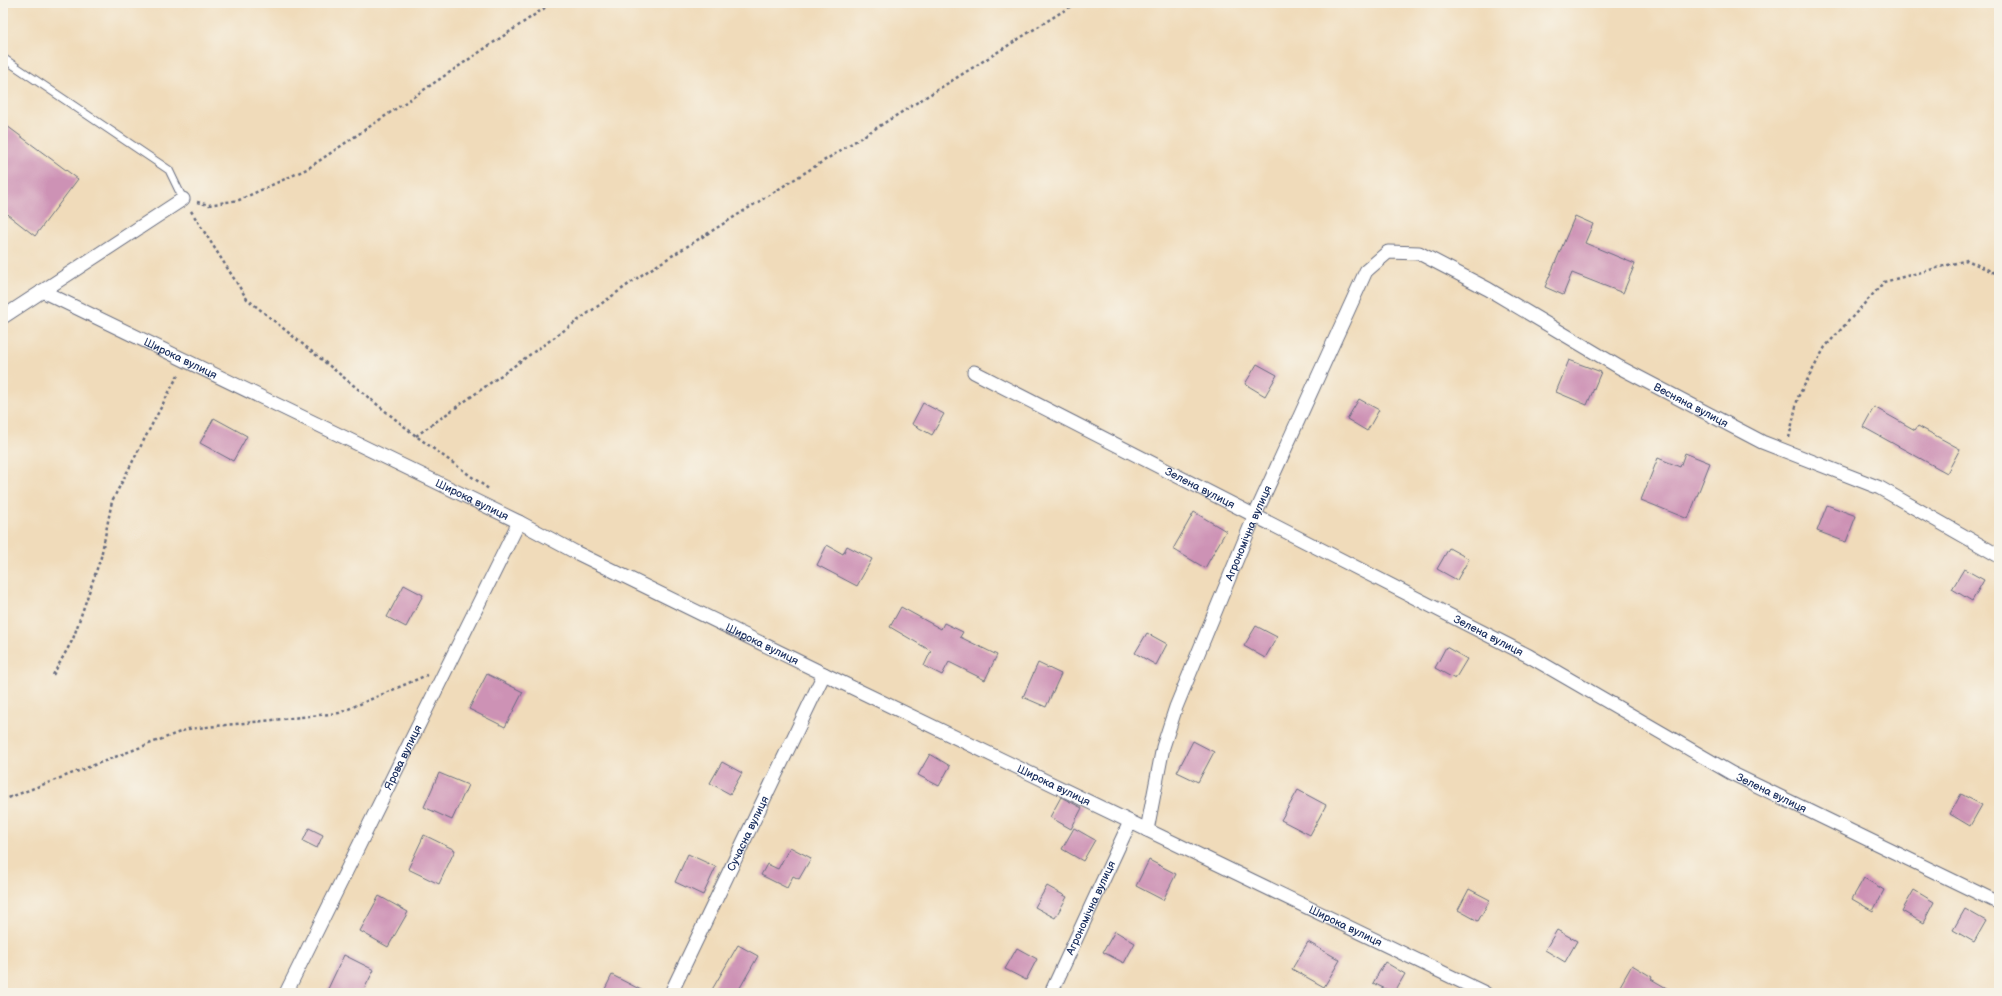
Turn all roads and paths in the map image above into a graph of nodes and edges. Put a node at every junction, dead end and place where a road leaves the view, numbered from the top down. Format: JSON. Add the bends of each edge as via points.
{"nodes":[{"id":1,"x":552,"y":3,"type":"edge"},
{"id":2,"x":1076,"y":3,"type":"edge"},
{"id":3,"x":3,"y":58,"type":"edge"},
{"id":4,"x":183,"y":199,"type":"junction"},
{"id":5,"x":1388,"y":252,"type":"joint"},
{"id":6,"x":1999,"y":275,"type":"edge"},
{"id":7,"x":42,"y":291,"type":"junction"},
{"id":8,"x":3,"y":317,"type":"edge"},
{"id":9,"x":186,"y":361,"type":"junction"},
{"id":10,"x":974,"y":372,"type":"dead end"},
{"id":11,"x":416,"y":436,"type":"junction"},
{"id":12,"x":1786,"y":451,"type":"junction"},
{"id":13,"x":493,"y":492,"type":"dead end"},
{"id":14,"x":1254,"y":515,"type":"junction"},
{"id":15,"x":519,"y":522,"type":"junction"},
{"id":16,"x":1999,"y":556,"type":"edge"},
{"id":17,"x":448,"y":666,"type":"junction"},
{"id":18,"x":824,"y":674,"type":"junction"},
{"id":19,"x":53,"y":675,"type":"dead end"},
{"id":20,"x":3,"y":800,"type":"edge"},
{"id":21,"x":1130,"y":822,"type":"junction"},
{"id":22,"x":1147,"y":830,"type":"junction"},
{"id":23,"x":1999,"y":903,"type":"edge"},
{"id":24,"x":286,"y":993,"type":"edge"},
{"id":25,"x":671,"y":993,"type":"edge"},
{"id":26,"x":1051,"y":993,"type":"edge"},
{"id":27,"x":1485,"y":993,"type":"edge"}],
"edges":[{"from":1,"to":4,"type":"path","via":[[307,169],[239,200],[209,205]]},
{"from":2,"to":11,"type":"path","via":[[643,274]]},
{"from":3,"to":4,"type":"lane","via":[[169,170]]},
{"from":4,"to":7,"type":"street"},
{"from":4,"to":11,"type":"path","via":[[247,299]]},
{"from":5,"to":12,"type":"street","name":"Весняна вулиця","via":[[1418,253],[1488,289],[1619,367],[1762,442]]},
{"from":5,"to":14,"type":"street","name":"Агрономічна вулиця","via":[[1366,271]]},
{"from":6,"to":12,"type":"path","via":[[1967,260],[1884,282],[1825,347],[1798,396]]},
{"from":7,"to":8,"type":"street"},
{"from":7,"to":9,"type":"street","name":"Широка вулиця"},
{"from":9,"to":15,"type":"street","name":"Широка вулиця"},
{"from":9,"to":19,"type":"path","via":[[112,501],[101,557],[73,639]]},
{"from":10,"to":14,"type":"street","name":"Зелена вулиця"},
{"from":11,"to":13,"type":"path"},
{"from":12,"to":16,"type":"street","name":"Весняна вулиця","via":[[1880,488]]},
{"from":14,"to":22,"type":"street","name":"Агрономічна вулиця","via":[[1176,707],[1163,747]]},
{"from":14,"to":23,"type":"street","name":"Зелена вулиця","via":[[1530,656],[1730,773]]},
{"from":15,"to":17,"type":"street","name":"Ярова вулиця"},
{"from":15,"to":18,"type":"street","name":"Широка вулиця"},
{"from":17,"to":20,"type":"path","via":[[339,713],[188,729]]},
{"from":17,"to":24,"type":"street","name":"Ярова вулиця"},
{"from":18,"to":21,"type":"street","name":"Широка вулиця"},
{"from":18,"to":25,"type":"street","name":"Сучасна вулиця"},
{"from":21,"to":22,"type":"street","name":"Широка вулиця"},
{"from":21,"to":26,"type":"street","name":"Агрономічна вулиця"},
{"from":22,"to":27,"type":"street","name":"Широка вулиця"}]}
